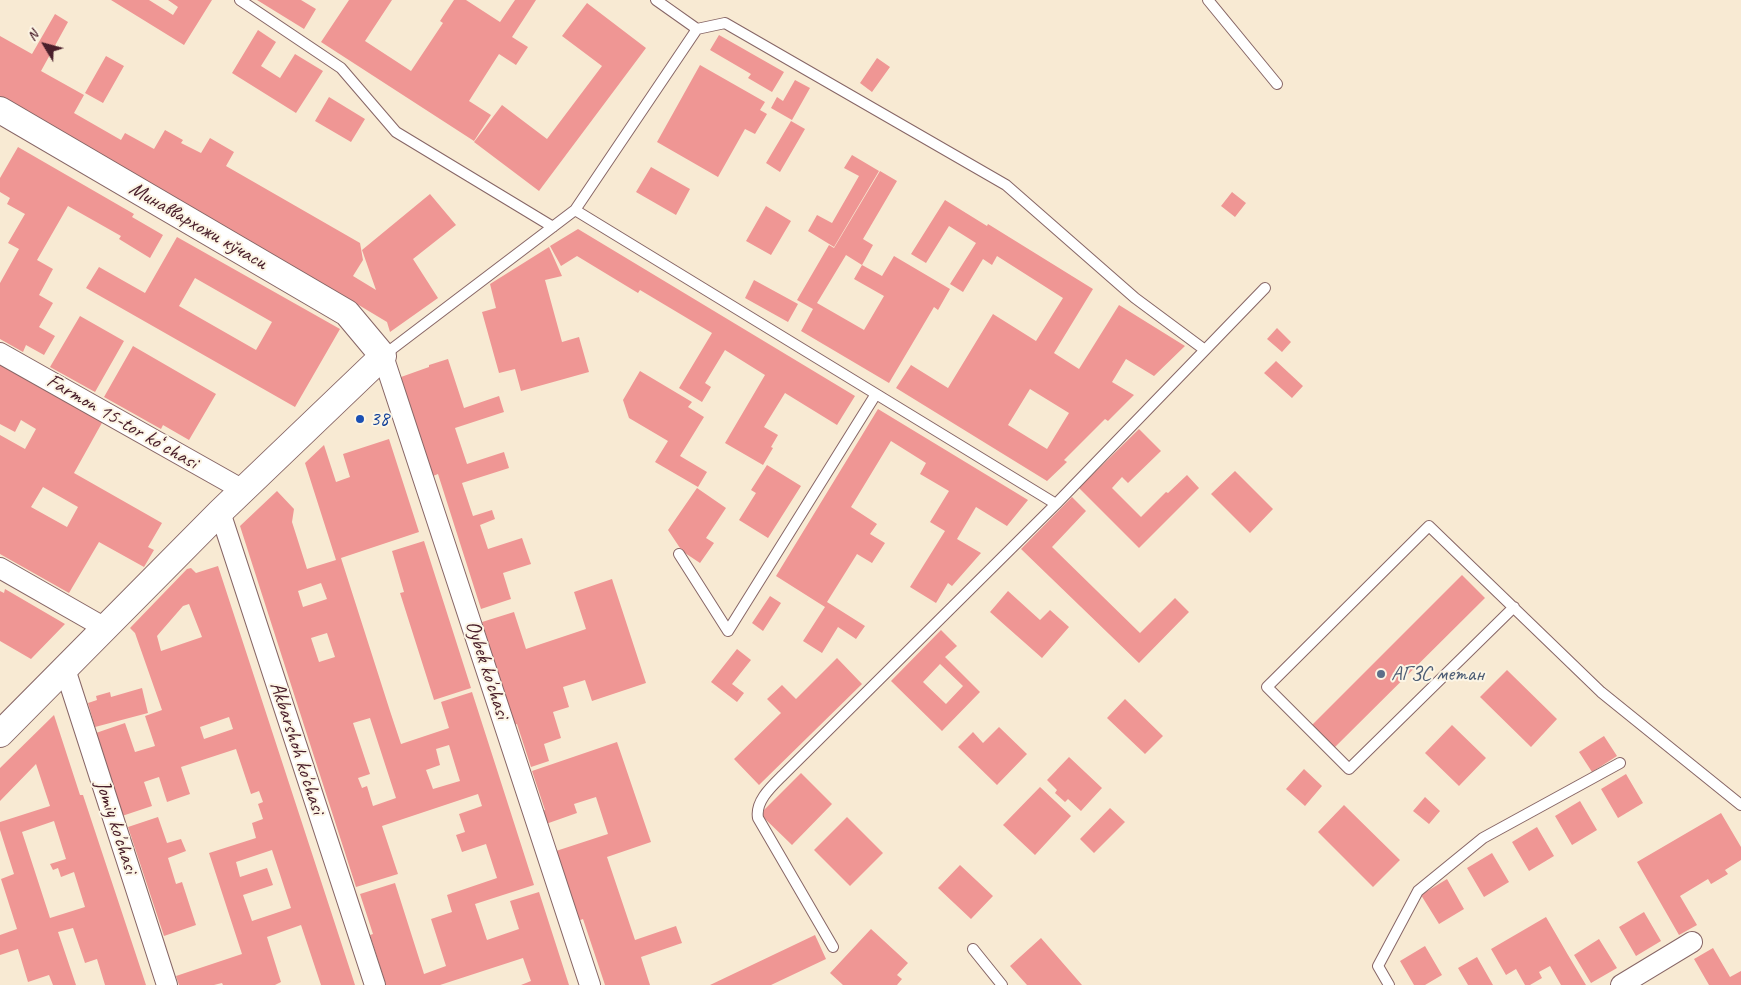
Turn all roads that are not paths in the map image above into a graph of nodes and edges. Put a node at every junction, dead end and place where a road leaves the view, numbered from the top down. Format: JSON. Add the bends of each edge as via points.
{"nodes":[{"id":1,"x":240,"y":0,"type":"edge"},
{"id":2,"x":656,"y":0,"type":"edge"},
{"id":3,"x":1208,"y":0,"type":"edge"},
{"id":4,"x":697,"y":29,"type":"junction"},
{"id":5,"x":1277,"y":84,"type":"dead end"},
{"id":6,"x":0,"y":110,"type":"edge"},
{"id":7,"x":575,"y":210,"type":"junction"},
{"id":8,"x":553,"y":227,"type":"junction"},
{"id":9,"x":1265,"y":288,"type":"dead end"},
{"id":10,"x":1205,"y":350,"type":"junction"},
{"id":11,"x":0,"y":353,"type":"edge"},
{"id":12,"x":383,"y":356,"type":"junction"},
{"id":13,"x":876,"y":394,"type":"junction"},
{"id":14,"x":243,"y":490,"type":"junction"},
{"id":15,"x":1056,"y":504,"type":"junction"},
{"id":16,"x":220,"y":512,"type":"junction"},
{"id":17,"x":679,"y":554,"type":"dead end"},
{"id":18,"x":0,"y":568,"type":"edge"},
{"id":19,"x":1514,"y":608,"type":"junction"},
{"id":20,"x":105,"y":628,"type":"junction"},
{"id":21,"x":65,"y":668,"type":"junction"},
{"id":22,"x":0,"y":734,"type":"edge"},
{"id":23,"x":1620,"y":764,"type":"dead end"},
{"id":24,"x":1741,"y":805,"type":"edge"},
{"id":25,"x":1692,"y":942,"type":"dead end"},
{"id":26,"x":833,"y":947,"type":"dead end"},
{"id":27,"x":973,"y":949,"type":"dead end"},
{"id":28,"x":166,"y":985,"type":"edge"},
{"id":29,"x":375,"y":985,"type":"edge"},
{"id":30,"x":590,"y":985,"type":"edge"},
{"id":31,"x":1002,"y":985,"type":"edge"},
{"id":32,"x":1389,"y":985,"type":"edge"},
{"id":33,"x":1622,"y":985,"type":"edge"}],
"edges":[{"from":1,"to":8,"type":"lane","via":[[341,68],[396,132]]},
{"from":2,"to":4,"type":"lane"},
{"from":3,"to":5,"type":"lane"},
{"from":4,"to":7,"type":"lane"},
{"from":4,"to":10,"type":"lane","via":[[725,22],[1006,185],[1135,298]]},
{"from":6,"to":12,"type":"street","name":"Минаввархожи кўчаси","via":[[347,312]]},
{"from":7,"to":8,"type":"lane"},
{"from":7,"to":13,"type":"lane"},
{"from":8,"to":12,"type":"lane"},
{"from":9,"to":10,"type":"lane"},
{"from":10,"to":15,"type":"lane"},
{"from":11,"to":14,"type":"street","name":"Farmon 15-tor koʻchasi"},
{"from":12,"to":14,"type":"street"},
{"from":12,"to":30,"type":"street","name":"Oybek ko'chasi"},
{"from":13,"to":15,"type":"lane"},
{"from":13,"to":17,"type":"lane","via":[[728,631]]},
{"from":14,"to":16,"type":"street"},
{"from":15,"to":26,"type":"lane","via":[[770,788],[759,805],[758,818]]},
{"from":16,"to":20,"type":"street"},
{"from":16,"to":29,"type":"street","name":"Akbarshoh ko'chasi"},
{"from":18,"to":20,"type":"street"},
{"from":19,"to":19,"type":"lane","via":[[1429,526],[1267,687],[1349,769]]},
{"from":19,"to":24,"type":"lane","via":[[1601,692]]},
{"from":20,"to":21,"type":"street"},
{"from":21,"to":22,"type":"street"},
{"from":21,"to":28,"type":"street","name":"Jomiy ko'chasi"},
{"from":23,"to":32,"type":"lane","via":[[1484,838],[1418,891],[1378,966]]},
{"from":25,"to":33,"type":"street"},
{"from":27,"to":31,"type":"lane"}]}
